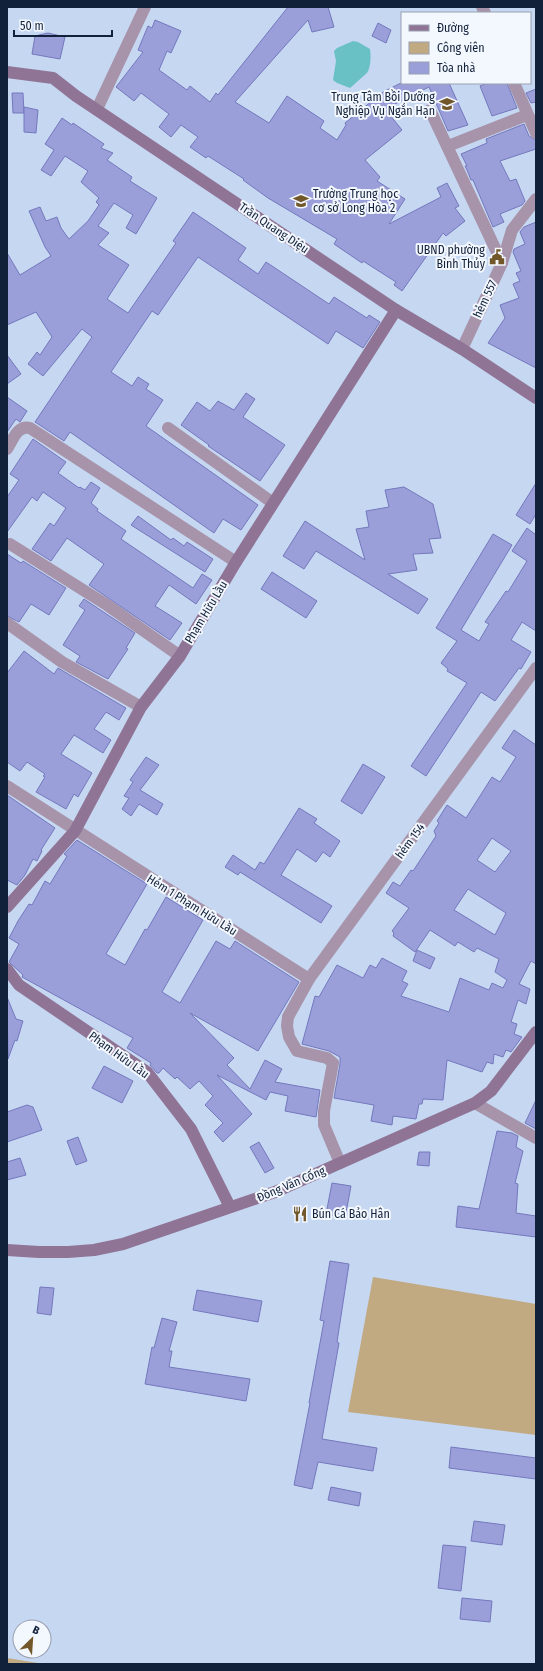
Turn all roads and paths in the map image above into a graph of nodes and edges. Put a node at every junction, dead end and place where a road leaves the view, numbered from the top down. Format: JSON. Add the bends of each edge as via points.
{"nodes":[{"id":1,"x":145,"y":7,"type":"edge"},
{"id":2,"x":7,"y":72,"type":"edge"},
{"id":3,"x":514,"y":84,"type":"edge"},
{"id":4,"x":97,"y":109,"type":"junction"},
{"id":5,"x":430,"y":110,"type":"dead end"},
{"id":6,"x":527,"y":115,"type":"junction"},
{"id":7,"x":536,"y":133,"type":"edge"},
{"id":8,"x":448,"y":146,"type":"junction"},
{"id":9,"x":532,"y":203,"type":"edge"},
{"id":10,"x":502,"y":263,"type":"junction"},
{"id":11,"x":396,"y":310,"type":"junction"},
{"id":12,"x":462,"y":349,"type":"junction"},
{"id":13,"x":536,"y":398,"type":"edge"},
{"id":14,"x":168,"y":428,"type":"dead end"},
{"id":15,"x":7,"y":449,"type":"edge"},
{"id":16,"x":273,"y":503,"type":"junction"},
{"id":17,"x":10,"y":544,"type":"dead end"},
{"id":18,"x":236,"y":562,"type":"junction"},
{"id":19,"x":7,"y":623,"type":"edge"},
{"id":20,"x":180,"y":656,"type":"junction"},
{"id":21,"x":536,"y":668,"type":"edge"},
{"id":22,"x":141,"y":707,"type":"junction"},
{"id":23,"x":7,"y":786,"type":"edge"},
{"id":24,"x":75,"y":831,"type":"junction"},
{"id":25,"x":7,"y":907,"type":"edge"},
{"id":26,"x":7,"y":969,"type":"edge"},
{"id":27,"x":309,"y":979,"type":"junction"},
{"id":28,"x":536,"y":1032,"type":"edge"},
{"id":29,"x":475,"y":1103,"type":"junction"},
{"id":30,"x":536,"y":1138,"type":"edge"},
{"id":31,"x":340,"y":1163,"type":"junction"},
{"id":32,"x":230,"y":1207,"type":"junction"},
{"id":33,"x":7,"y":1250,"type":"edge"}],
"edges":[{"from":1,"to":4,"type":"street"},
{"from":2,"to":4,"type":"street","name":"Trần Quang Diệu","via":[[52,78]]},
{"from":3,"to":6,"type":"street"},
{"from":4,"to":11,"type":"street","name":"Trần Quang Diệu"},
{"from":5,"to":8,"type":"street"},
{"from":6,"to":7,"type":"street"},
{"from":6,"to":8,"type":"street"},
{"from":8,"to":10,"type":"street"},
{"from":9,"to":10,"type":"street","name":"hẻm 557","via":[[512,230]]},
{"from":10,"to":12,"type":"street","name":"hẻm 557"},
{"from":11,"to":12,"type":"street","name":"Trần Quang Diệu"},
{"from":11,"to":16,"type":"street","name":"Phạm Hữu Lầu"},
{"from":12,"to":13,"type":"street","name":"Trần Quang Diệu"},
{"from":14,"to":16,"type":"street"},
{"from":15,"to":18,"type":"street","via":[[20,428],[30,428]]},
{"from":16,"to":18,"type":"street","name":"Phạm Hữu Lầu"},
{"from":17,"to":20,"type":"street","via":[[107,605]]},
{"from":18,"to":20,"type":"street","name":"Phạm Hữu Lầu"},
{"from":19,"to":22,"type":"street","via":[[62,662]]},
{"from":20,"to":22,"type":"street","name":"Phạm Hữu Lầu"},
{"from":21,"to":27,"type":"street","name":"hẻm 154"},
{"from":22,"to":24,"type":"street","name":"Phạm Hữu Lầu"},
{"from":23,"to":24,"type":"street","name":"Hẻm 1 Phạm Hữu Lầu"},
{"from":24,"to":25,"type":"street","name":"Phạm Hữu Lầu"},
{"from":24,"to":27,"type":"street","name":"Hẻm 1 Phạm Hữu Lầu"},
{"from":26,"to":32,"type":"street","name":"Phạm Hữu Lầu","via":[[19,985],[147,1072],[191,1129]]},
{"from":27,"to":31,"type":"street","name":"hẻm 154","via":[[288,1017],[287,1026],[294,1049],[333,1062],[324,1125]]},
{"from":28,"to":29,"type":"street","name":"Đồng Văn Cống","via":[[491,1091]]},
{"from":29,"to":30,"type":"street"},
{"from":29,"to":31,"type":"street","name":"Đồng Văn Cống"},
{"from":31,"to":32,"type":"street","name":"Đồng Văn Cống","via":[[275,1192]]},
{"from":32,"to":33,"type":"street","name":"Đồng Văn Cống","via":[[124,1244],[94,1250]]}]}
